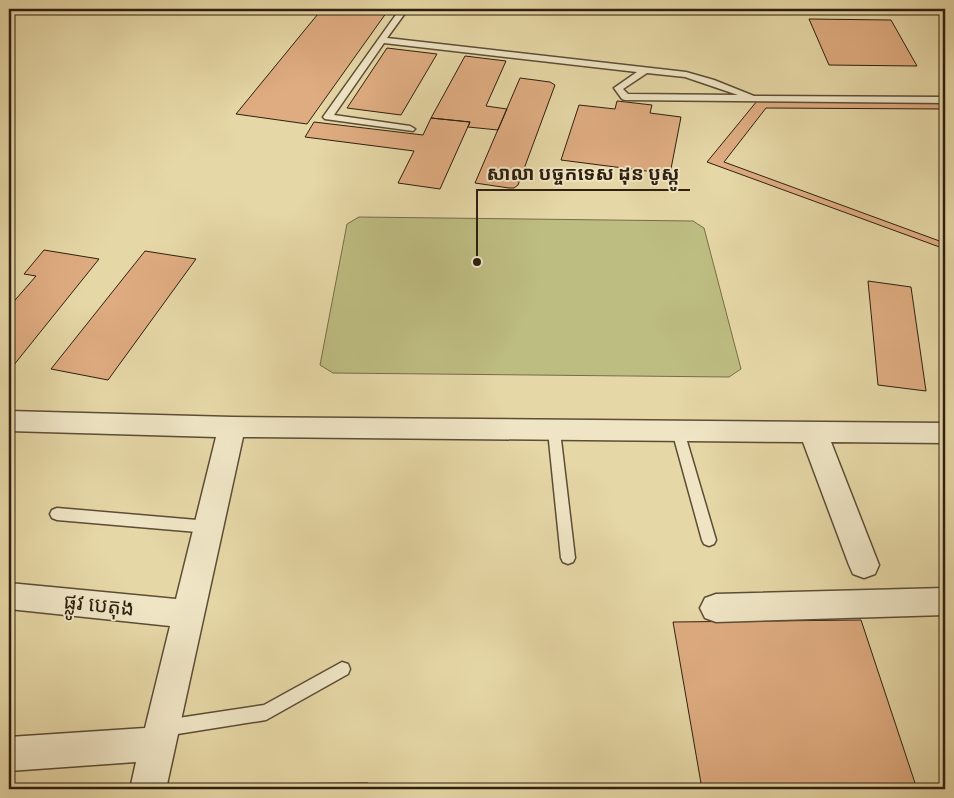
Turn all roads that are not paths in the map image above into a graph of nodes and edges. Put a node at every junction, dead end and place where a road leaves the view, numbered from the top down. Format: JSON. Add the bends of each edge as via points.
{"nodes":[{"id":1,"x":404,"y":9,"type":"edge"},
{"id":2,"x":382,"y":40,"type":"junction"},
{"id":3,"x":646,"y":70,"type":"junction"},
{"id":4,"x":755,"y":99,"type":"junction"},
{"id":5,"x":945,"y":100,"type":"edge"},
{"id":6,"x":410,"y":129,"type":"dead end"},
{"id":7,"x":9,"y":420,"type":"edge"},
{"id":8,"x":232,"y":427,"type":"junction"},
{"id":9,"x":554,"y":431,"type":"junction"},
{"id":10,"x":678,"y":431,"type":"junction"},
{"id":11,"x":813,"y":432,"type":"junction"},
{"id":12,"x":945,"y":433,"type":"edge"},
{"id":13,"x":57,"y":514,"type":"dead end"},
{"id":14,"x":209,"y":527,"type":"junction"},
{"id":15,"x":709,"y":540,"type":"dead end"},
{"id":16,"x":568,"y":558,"type":"dead end"},
{"id":17,"x":864,"y":565,"type":"dead end"},
{"id":18,"x":9,"y":596,"type":"edge"},
{"id":19,"x":945,"y":600,"type":"edge"},
{"id":20,"x":716,"y":608,"type":"dead end"},
{"id":21,"x":189,"y":614,"type":"junction"},
{"id":22,"x":342,"y":669,"type":"dead end"},
{"id":23,"x":161,"y":736,"type":"junction"},
{"id":24,"x":9,"y":754,"type":"edge"},
{"id":25,"x":148,"y":789,"type":"edge"}],
"edges":[{"from":1,"to":2,"type":"lane"},
{"from":2,"to":3,"type":"lane"},
{"from":2,"to":6,"type":"lane","via":[[328,117]]},
{"from":3,"to":4,"type":"lane","via":[[686,75]]},
{"from":3,"to":4,"type":"lane","via":[[618,88],[625,97]]},
{"from":4,"to":5,"type":"lane"},
{"from":7,"to":8,"type":"street"},
{"from":8,"to":9,"type":"street"},
{"from":8,"to":14,"type":"street"},
{"from":9,"to":10,"type":"street"},
{"from":9,"to":16,"type":"lane"},
{"from":10,"to":11,"type":"street"},
{"from":10,"to":15,"type":"lane"},
{"from":11,"to":12,"type":"street"},
{"from":11,"to":17,"type":"street"},
{"from":13,"to":14,"type":"lane"},
{"from":14,"to":21,"type":"street"},
{"from":18,"to":21,"type":"street","name":"ផ្លូវ បេតុង"},
{"from":19,"to":20,"type":"street"},
{"from":21,"to":23,"type":"street"},
{"from":22,"to":23,"type":"lane","via":[[266,712]]},
{"from":23,"to":24,"type":"street"},
{"from":23,"to":25,"type":"street"}]}
